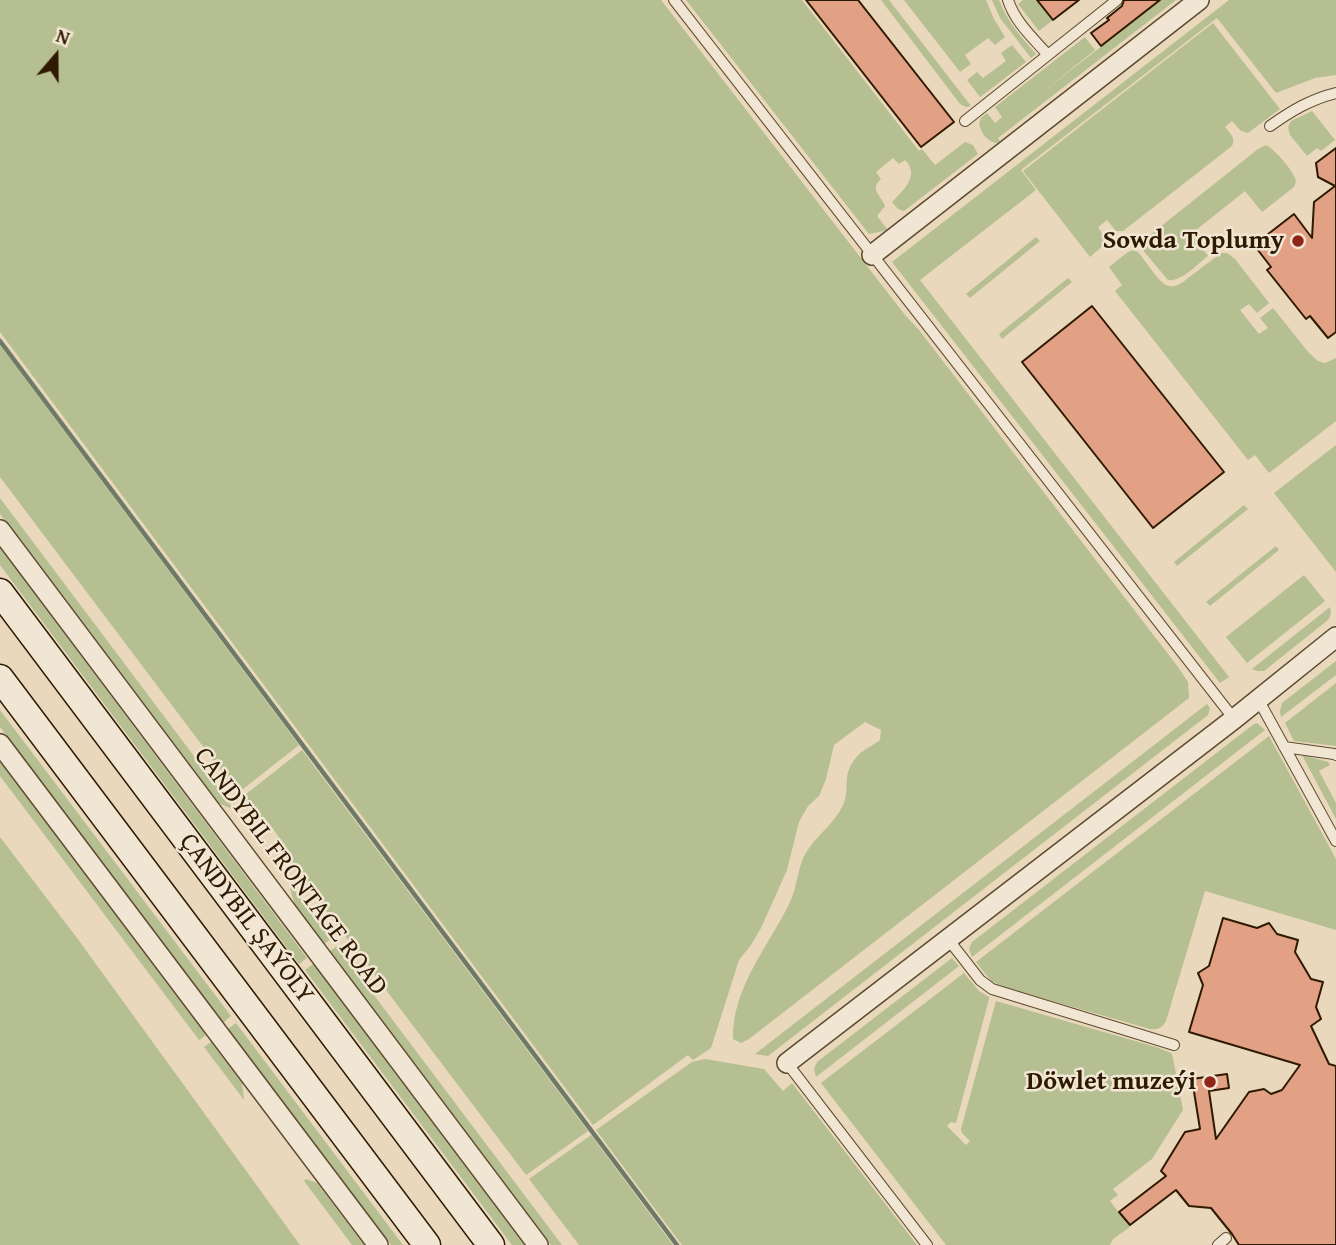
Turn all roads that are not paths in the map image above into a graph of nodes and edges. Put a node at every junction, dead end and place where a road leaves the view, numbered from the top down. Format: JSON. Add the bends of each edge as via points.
{"nodes":[{"id":1,"x":674,"y":0,"type":"edge"},
{"id":2,"x":1008,"y":0,"type":"edge"},
{"id":3,"x":1117,"y":0,"type":"edge"},
{"id":4,"x":1199,"y":0,"type":"edge"},
{"id":5,"x":1048,"y":55,"type":"junction"},
{"id":6,"x":1336,"y":93,"type":"edge"},
{"id":7,"x":965,"y":121,"type":"dead end"},
{"id":8,"x":1270,"y":126,"type":"dead end"},
{"id":9,"x":872,"y":255,"type":"junction"},
{"id":10,"x":0,"y":530,"type":"edge"},
{"id":11,"x":0,"y":592,"type":"edge"},
{"id":12,"x":1336,"y":637,"type":"edge"},
{"id":13,"x":0,"y":678,"type":"edge"},
{"id":14,"x":1258,"y":699,"type":"junction"},
{"id":15,"x":1234,"y":719,"type":"junction"},
{"id":16,"x":0,"y":744,"type":"edge"},
{"id":17,"x":1284,"y":747,"type":"junction"},
{"id":18,"x":1336,"y":755,"type":"edge"},
{"id":19,"x":1336,"y":841,"type":"edge"},
{"id":20,"x":948,"y":939,"type":"junction"},
{"id":21,"x":1174,"y":1045,"type":"dead end"},
{"id":22,"x":787,"y":1063,"type":"joint"},
{"id":23,"x":378,"y":1245,"type":"edge"},
{"id":24,"x":427,"y":1245,"type":"edge"},
{"id":25,"x":491,"y":1245,"type":"edge"},
{"id":26,"x":538,"y":1245,"type":"edge"},
{"id":27,"x":927,"y":1245,"type":"edge"}],
"edges":[{"from":1,"to":9,"type":"lane"},
{"from":2,"to":5,"type":"lane","via":[[1021,25]]},
{"from":3,"to":5,"type":"lane"},
{"from":4,"to":9,"type":"street"},
{"from":5,"to":7,"type":"lane"},
{"from":6,"to":8,"type":"lane","via":[[1311,100]]},
{"from":9,"to":15,"type":"lane"},
{"from":10,"to":26,"type":"street","name":"CANDYBIL FRONTAGE ROAD"},
{"from":11,"to":25,"type":"main road","name":"ÇANDYBIL ŞAÝOLY"},
{"from":12,"to":14,"type":"street"},
{"from":13,"to":24,"type":"main road","name":"ÇANDYBIL ŞAÝOLY"},
{"from":14,"to":15,"type":"street"},
{"from":14,"to":17,"type":"lane"},
{"from":15,"to":20,"type":"street"},
{"from":16,"to":23,"type":"street"},
{"from":17,"to":18,"type":"lane"},
{"from":17,"to":19,"type":"lane"},
{"from":20,"to":21,"type":"lane","via":[[992,989]]},
{"from":20,"to":22,"type":"street"},
{"from":22,"to":27,"type":"lane"}]}
